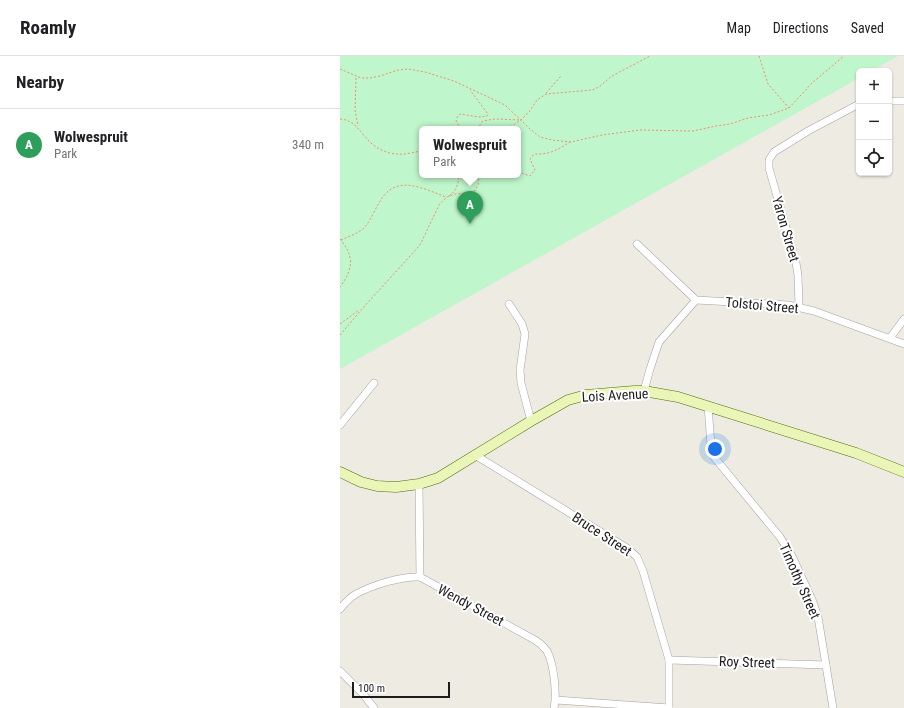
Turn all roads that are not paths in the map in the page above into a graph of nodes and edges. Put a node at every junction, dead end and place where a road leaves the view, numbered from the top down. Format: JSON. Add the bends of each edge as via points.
{"nodes":[{"id":1,"x":892,"y":101,"type":"edge"},
{"id":2,"x":904,"y":101,"type":"edge"},
{"id":3,"x":856,"y":106,"type":"edge"},
{"id":4,"x":637,"y":244,"type":"dead end"},
{"id":5,"x":696,"y":300,"type":"junction"},
{"id":6,"x":509,"y":304,"type":"dead end"},
{"id":7,"x":799,"y":307,"type":"junction"},
{"id":8,"x":904,"y":319,"type":"edge"},
{"id":9,"x":890,"y":338,"type":"junction"},
{"id":10,"x":904,"y":344,"type":"edge"},
{"id":11,"x":374,"y":383,"type":"dead end"},
{"id":12,"x":644,"y":391,"type":"junction"},
{"id":13,"x":708,"y":406,"type":"junction"},
{"id":14,"x":531,"y":421,"type":"junction"},
{"id":15,"x":340,"y":425,"type":"edge"},
{"id":16,"x":475,"y":455,"type":"junction"},
{"id":17,"x":340,"y":472,"type":"edge"},
{"id":18,"x":904,"y":472,"type":"edge"},
{"id":19,"x":419,"y":484,"type":"junction"},
{"id":20,"x":420,"y":576,"type":"junction"},
{"id":21,"x":340,"y":609,"type":"edge"},
{"id":22,"x":669,"y":660,"type":"junction"},
{"id":23,"x":826,"y":665,"type":"junction"},
{"id":24,"x":340,"y":671,"type":"edge"},
{"id":25,"x":556,"y":700,"type":"junction"},
{"id":26,"x":374,"y":708,"type":"edge"},
{"id":27,"x":554,"y":708,"type":"edge"},
{"id":28,"x":669,"y":708,"type":"edge"},
{"id":29,"x":833,"y":708,"type":"edge"}],
"edges":[{"from":1,"to":2,"type":"street"},
{"from":3,"to":7,"type":"street","name":"Yaron Street","via":[[774,152],[769,160],[769,168],[796,262]]},
{"from":4,"to":5,"type":"street"},
{"from":5,"to":7,"type":"street","name":"Tolstoi Street"},
{"from":5,"to":12,"type":"street","via":[[659,342]]},
{"from":6,"to":14,"type":"street","via":[[522,324],[525,334],[520,383]]},
{"from":7,"to":9,"type":"street","name":"Tolstoi Street"},
{"from":8,"to":9,"type":"street"},
{"from":9,"to":10,"type":"street","name":"Tolstoi Street"},
{"from":11,"to":15,"type":"street"},
{"from":12,"to":13,"type":"street","name":"Lois Avenue"},
{"from":12,"to":14,"type":"street","name":"Lois Avenue","via":[[578,396]]},
{"from":13,"to":18,"type":"street","name":"Lois Avenue","via":[[856,453]]},
{"from":13,"to":23,"type":"street","name":"Timothy Street","via":[[714,457],[789,550],[816,610]]},
{"from":14,"to":16,"type":"street","name":"Lois Avenue"},
{"from":16,"to":19,"type":"street","name":"Lois Avenue","via":[[438,478]]},
{"from":16,"to":22,"type":"street","name":"Bruce Street","via":[[627,548],[637,557]]},
{"from":17,"to":19,"type":"street","name":"Lois Avenue","via":[[361,482],[381,486]]},
{"from":19,"to":20,"type":"street"},
{"from":20,"to":21,"type":"street","via":[[369,588],[355,594]]},
{"from":20,"to":25,"type":"street","name":"Wendy Street","via":[[541,644],[549,657]]},
{"from":22,"to":23,"type":"street","name":"Roy Street"},
{"from":22,"to":28,"type":"street","name":"Bruce Street"},
{"from":23,"to":29,"type":"street","name":"Timothy Street"},
{"from":24,"to":26,"type":"street"},
{"from":25,"to":27,"type":"street","name":"Wendy Street"},
{"from":25,"to":28,"type":"street"}]}
